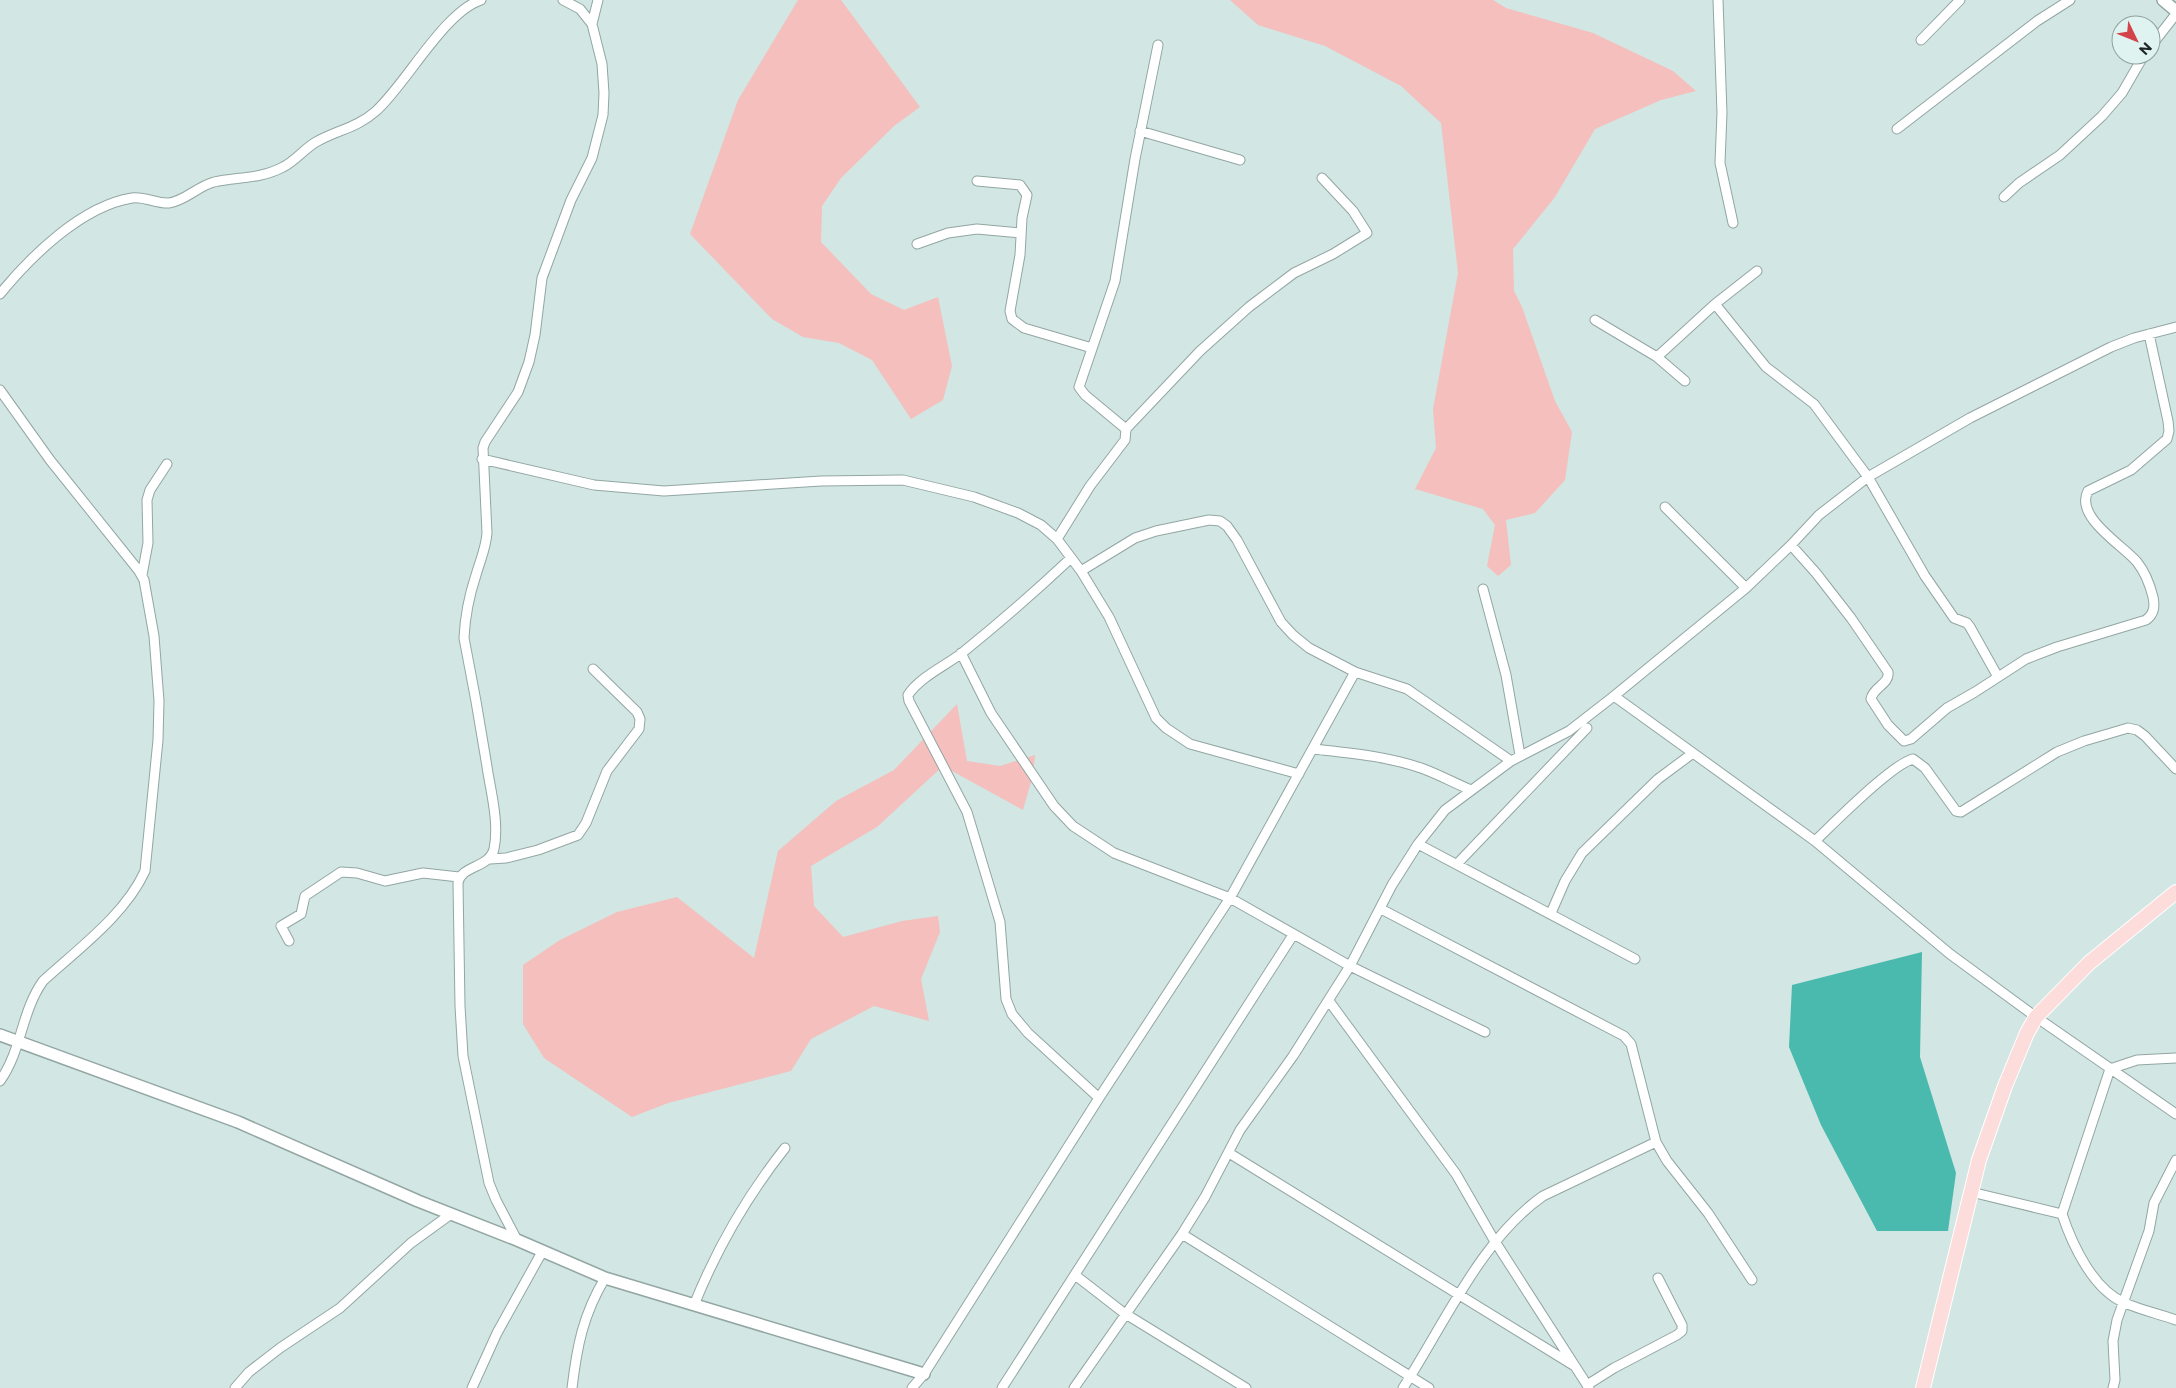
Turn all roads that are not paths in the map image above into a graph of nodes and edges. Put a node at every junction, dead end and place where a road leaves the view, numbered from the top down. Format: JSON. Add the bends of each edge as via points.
{"nodes":[{"id":1,"x":481,"y":0,"type":"edge"},
{"id":2,"x":563,"y":0,"type":"edge"},
{"id":3,"x":598,"y":0,"type":"edge"},
{"id":4,"x":1718,"y":0,"type":"edge"},
{"id":5,"x":1960,"y":0,"type":"edge"},
{"id":6,"x":2070,"y":0,"type":"edge"},
{"id":7,"x":2164,"y":0,"type":"edge"},
{"id":8,"x":2176,"y":12,"type":"edge"},
{"id":9,"x":592,"y":24,"type":"junction"},
{"id":10,"x":2161,"y":32,"type":"edge"},
{"id":11,"x":1921,"y":40,"type":"dead end"},
{"id":12,"x":1158,"y":45,"type":"dead end"},
{"id":13,"x":2138,"y":65,"type":"edge"},
{"id":14,"x":1897,"y":129,"type":"dead end"},
{"id":15,"x":1140,"y":131,"type":"junction"},
{"id":16,"x":1240,"y":160,"type":"dead end"},
{"id":17,"x":1322,"y":178,"type":"dead end"},
{"id":18,"x":977,"y":180,"type":"dead end"},
{"id":19,"x":2004,"y":196,"type":"dead end"},
{"id":20,"x":1733,"y":223,"type":"dead end"},
{"id":21,"x":1021,"y":233,"type":"junction"},
{"id":22,"x":917,"y":244,"type":"dead end"},
{"id":23,"x":1757,"y":271,"type":"dead end"},
{"id":24,"x":0,"y":294,"type":"edge"},
{"id":25,"x":1715,"y":304,"type":"junction"},
{"id":26,"x":1595,"y":320,"type":"dead end"},
{"id":27,"x":2176,"y":327,"type":"edge"},
{"id":28,"x":2149,"y":334,"type":"junction"},
{"id":29,"x":1092,"y":348,"type":"junction"},
{"id":30,"x":1657,"y":357,"type":"junction"},
{"id":31,"x":1684,"y":381,"type":"dead end"},
{"id":32,"x":1,"y":389,"type":"edge"},
{"id":33,"x":1126,"y":429,"type":"junction"},
{"id":34,"x":482,"y":459,"type":"junction"},
{"id":35,"x":167,"y":464,"type":"dead end"},
{"id":36,"x":1868,"y":477,"type":"junction"},
{"id":37,"x":1665,"y":507,"type":"dead end"},
{"id":38,"x":1057,"y":539,"type":"junction"},
{"id":39,"x":1791,"y":545,"type":"junction"},
{"id":40,"x":1071,"y":558,"type":"junction"},
{"id":41,"x":1081,"y":571,"type":"junction"},
{"id":42,"x":142,"y":575,"type":"junction"},
{"id":43,"x":1746,"y":588,"type":"junction"},
{"id":44,"x":1483,"y":589,"type":"dead end"},
{"id":45,"x":961,"y":653,"type":"junction"},
{"id":46,"x":593,"y":669,"type":"dead end"},
{"id":47,"x":1355,"y":672,"type":"junction"},
{"id":48,"x":1998,"y":677,"type":"junction"},
{"id":49,"x":1614,"y":696,"type":"junction"},
{"id":50,"x":1587,"y":728,"type":"dead end"},
{"id":51,"x":1313,"y":749,"type":"junction"},
{"id":52,"x":1693,"y":753,"type":"junction"},
{"id":53,"x":1520,"y":755,"type":"junction"},
{"id":54,"x":1511,"y":761,"type":"junction"},
{"id":55,"x":2176,"y":769,"type":"edge"},
{"id":56,"x":1299,"y":774,"type":"junction"},
{"id":57,"x":1471,"y":790,"type":"junction"},
{"id":58,"x":1815,"y":841,"type":"junction"},
{"id":59,"x":1418,"y":844,"type":"junction"},
{"id":60,"x":490,"y":859,"type":"junction"},
{"id":61,"x":1457,"y":864,"type":"junction"},
{"id":62,"x":459,"y":877,"type":"junction"},
{"id":63,"x":2176,"y":892,"type":"edge"},
{"id":64,"x":1230,"y":898,"type":"junction"},
{"id":65,"x":1381,"y":909,"type":"junction"},
{"id":66,"x":1551,"y":913,"type":"junction"},
{"id":67,"x":1293,"y":935,"type":"junction"},
{"id":68,"x":288,"y":941,"type":"dead end"},
{"id":69,"x":1635,"y":960,"type":"dead end"},
{"id":70,"x":1350,"y":966,"type":"junction"},
{"id":71,"x":1329,"y":1001,"type":"junction"},
{"id":72,"x":2036,"y":1017,"type":"junction"},
{"id":73,"x":1485,"y":1032,"type":"dead end"},
{"id":74,"x":0,"y":1035,"type":"edge"},
{"id":75,"x":20,"y":1041,"type":"junction"},
{"id":76,"x":2176,"y":1058,"type":"edge"},
{"id":77,"x":2110,"y":1070,"type":"junction"},
{"id":78,"x":0,"y":1081,"type":"edge"},
{"id":79,"x":1099,"y":1098,"type":"junction"},
{"id":80,"x":2176,"y":1114,"type":"edge"},
{"id":81,"x":1656,"y":1142,"type":"junction"},
{"id":82,"x":785,"y":1148,"type":"dead end"},
{"id":83,"x":1229,"y":1153,"type":"junction"},
{"id":84,"x":2176,"y":1160,"type":"edge"},
{"id":85,"x":1971,"y":1192,"type":"junction"},
{"id":86,"x":450,"y":1214,"type":"junction"},
{"id":87,"x":2062,"y":1214,"type":"junction"},
{"id":88,"x":1182,"y":1234,"type":"junction"},
{"id":89,"x":517,"y":1240,"type":"junction"},
{"id":90,"x":1494,"y":1240,"type":"junction"},
{"id":91,"x":542,"y":1252,"type":"junction"},
{"id":92,"x":1075,"y":1274,"type":"junction"},
{"id":93,"x":605,"y":1278,"type":"junction"},
{"id":94,"x":1658,"y":1278,"type":"dead end"},
{"id":95,"x":1752,"y":1280,"type":"dead end"},
{"id":96,"x":1460,"y":1295,"type":"junction"},
{"id":97,"x":2123,"y":1303,"type":"junction"},
{"id":98,"x":694,"y":1305,"type":"junction"},
{"id":99,"x":1124,"y":1314,"type":"junction"},
{"id":100,"x":2176,"y":1320,"type":"edge"},
{"id":101,"x":1576,"y":1367,"type":"junction"},
{"id":102,"x":924,"y":1374,"type":"junction"},
{"id":103,"x":1410,"y":1377,"type":"junction"},
{"id":104,"x":1588,"y":1386,"type":"edge"},
{"id":105,"x":1076,"y":1387,"type":"edge"},
{"id":106,"x":235,"y":1388,"type":"edge"},
{"id":107,"x":472,"y":1388,"type":"edge"},
{"id":108,"x":572,"y":1388,"type":"edge"},
{"id":109,"x":912,"y":1388,"type":"edge"},
{"id":110,"x":1002,"y":1388,"type":"edge"},
{"id":111,"x":1246,"y":1388,"type":"edge"},
{"id":112,"x":1403,"y":1388,"type":"edge"},
{"id":113,"x":1429,"y":1388,"type":"edge"},
{"id":114,"x":1923,"y":1388,"type":"edge"},
{"id":115,"x":2113,"y":1388,"type":"edge"}],
"edges":[{"from":1,"to":24,"type":"street","via":[[460,11],[419,58],[394,94],[353,128],[315,143],[282,168],[262,175],[214,182],[170,203],[135,197],[124,199],[84,216],[44,248]]},
{"from":2,"to":9,"type":"street","via":[[580,10]]},
{"from":3,"to":9,"type":"street"},
{"from":4,"to":20,"type":"street","via":[[1722,113],[1720,163]]},
{"from":5,"to":11,"type":"street"},
{"from":6,"to":14,"type":"street","via":[[2037,21]]},
{"from":7,"to":8,"type":"street"},
{"from":8,"to":10,"type":"street"},
{"from":9,"to":34,"type":"street","via":[[602,64],[604,93],[597,139],[542,278],[535,335],[526,370],[518,392],[485,442]]},
{"from":12,"to":15,"type":"street"},
{"from":13,"to":19,"type":"street","via":[[2122,93],[2102,116],[2060,155]]},
{"from":15,"to":16,"type":"street"},
{"from":15,"to":29,"type":"street","via":[[1117,274]]},
{"from":17,"to":33,"type":"street","via":[[1353,211],[1366,233],[1294,273],[1249,308],[1200,351]]},
{"from":18,"to":21,"type":"street","via":[[1020,185],[1025,189],[1027,195]]},
{"from":21,"to":22,"type":"street","via":[[977,229],[948,233]]},
{"from":21,"to":29,"type":"street","via":[[1010,311],[1012,319],[1024,328]]},
{"from":23,"to":25,"type":"street"},
{"from":25,"to":30,"type":"street"},
{"from":25,"to":36,"type":"street","via":[[1766,367],[1814,404]]},
{"from":26,"to":30,"type":"street"},
{"from":27,"to":28,"type":"street"},
{"from":28,"to":36,"type":"street","via":[[2111,347],[1970,418]]},
{"from":28,"to":48,"type":"street","via":[[2168,421],[2167,439],[2131,470],[2088,491],[2086,501],[2103,534],[2137,562],[2146,576],[2153,599],[2151,617],[2038,654]]},
{"from":29,"to":33,"type":"street","via":[[1079,387]]},
{"from":30,"to":31,"type":"street"},
{"from":32,"to":42,"type":"street","via":[[50,460]]},
{"from":33,"to":38,"type":"street","via":[[1124,440]]},
{"from":34,"to":38,"type":"street","via":[[594,485],[664,491],[820,481],[903,480],[974,497],[1018,513],[1041,525]]},
{"from":34,"to":60,"type":"street","via":[[486,544],[464,619],[464,638],[492,798],[495,835]]},
{"from":35,"to":42,"type":"street","via":[[147,500],[148,543]]},
{"from":36,"to":39,"type":"street","via":[[1819,515]]},
{"from":36,"to":48,"type":"street","via":[[1925,576],[1954,618],[1970,626]]},
{"from":37,"to":43,"type":"street"},
{"from":38,"to":40,"type":"street"},
{"from":39,"to":43,"type":"street"},
{"from":39,"to":48,"type":"street","via":[[1834,596],[1888,672],[1888,678],[1873,692],[1871,700],[1902,740],[1909,741],[1947,708]]},
{"from":40,"to":41,"type":"street"},
{"from":40,"to":45,"type":"street"},
{"from":41,"to":47,"type":"street","via":[[1135,538],[1200,522],[1220,521],[1237,540],[1281,622],[1309,648]]},
{"from":41,"to":56,"type":"street","via":[[1109,617],[1156,718],[1166,728],[1190,744]]},
{"from":42,"to":75,"type":"street","via":[[154,636],[159,701],[145,871],[139,886],[125,904],[43,981],[25,1016]]},
{"from":43,"to":49,"type":"street"},
{"from":44,"to":53,"type":"street","via":[[1506,675]]},
{"from":45,"to":64,"type":"street","via":[[991,713],[1054,806],[1073,826],[1114,853]]},
{"from":45,"to":79,"type":"street","via":[[910,691],[909,701],[967,812],[1000,922],[1006,999],[1012,1014],[1028,1033]]},
{"from":46,"to":60,"type":"street","via":[[636,712],[640,719],[639,729],[607,770],[578,835],[538,850]]},
{"from":47,"to":51,"type":"street"},
{"from":47,"to":54,"type":"street","via":[[1407,689]]},
{"from":49,"to":52,"type":"street"},
{"from":49,"to":53,"type":"street","via":[[1569,731]]},
{"from":50,"to":61,"type":"street"},
{"from":51,"to":56,"type":"street"},
{"from":51,"to":57,"type":"street","via":[[1396,761]]},
{"from":52,"to":58,"type":"street"},
{"from":52,"to":66,"type":"street","via":[[1658,780],[1582,853],[1564,881]]},
{"from":53,"to":54,"type":"street"},
{"from":54,"to":57,"type":"street"},
{"from":55,"to":58,"type":"street","via":[[2145,736],[2128,728],[2057,752],[1961,812],[1956,811],[1925,768],[1914,760],[1908,761],[1886,776]]},
{"from":56,"to":64,"type":"street"},
{"from":57,"to":59,"type":"street","via":[[1445,810]]},
{"from":58,"to":72,"type":"street","via":[[1928,937]]},
{"from":59,"to":61,"type":"street"},
{"from":59,"to":65,"type":"street"},
{"from":60,"to":62,"type":"street"},
{"from":61,"to":66,"type":"street"},
{"from":62,"to":68,"type":"street","via":[[423,873],[385,881],[341,872],[305,896],[301,914],[281,926]]},
{"from":62,"to":89,"type":"street","via":[[460,1006],[464,1056],[489,1183]]},
{"from":63,"to":72,"type":"main road","via":[[2089,963]]},
{"from":64,"to":67,"type":"street"},
{"from":64,"to":79,"type":"street"},
{"from":65,"to":70,"type":"street"},
{"from":65,"to":81,"type":"street","via":[[1624,1036],[1631,1044]]},
{"from":66,"to":69,"type":"street"},
{"from":67,"to":70,"type":"street"},
{"from":67,"to":92,"type":"street"},
{"from":70,"to":71,"type":"street"},
{"from":70,"to":73,"type":"street"},
{"from":71,"to":83,"type":"street","via":[[1240,1130]]},
{"from":71,"to":90,"type":"street","via":[[1456,1174]]},
{"from":72,"to":77,"type":"street"},
{"from":72,"to":85,"type":"main road","via":[[1990,1125]]},
{"from":74,"to":75,"type":"street"},
{"from":75,"to":78,"type":"street"},
{"from":75,"to":86,"type":"street","via":[[63,1060],[238,1122]]},
{"from":76,"to":77,"type":"street","via":[[2137,1060]]},
{"from":77,"to":80,"type":"street"},
{"from":77,"to":87,"type":"street"},
{"from":79,"to":102,"type":"street"},
{"from":81,"to":90,"type":"street","via":[[1543,1196]]},
{"from":81,"to":95,"type":"street"},
{"from":82,"to":98,"type":"street","via":[[762,1176],[736,1218],[706,1274]]},
{"from":83,"to":88,"type":"street"},
{"from":83,"to":96,"type":"street"},
{"from":84,"to":97,"type":"street","via":[[2154,1203],[2149,1231]]},
{"from":85,"to":87,"type":"street"},
{"from":85,"to":114,"type":"main road"},
{"from":86,"to":89,"type":"street"},
{"from":86,"to":106,"type":"street","via":[[411,1243],[340,1308],[280,1348],[249,1372]]},
{"from":87,"to":97,"type":"street","via":[[2079,1254],[2094,1277]]},
{"from":88,"to":99,"type":"street"},
{"from":88,"to":103,"type":"street"},
{"from":89,"to":91,"type":"street"},
{"from":90,"to":96,"type":"street"},
{"from":90,"to":101,"type":"street"},
{"from":91,"to":93,"type":"street"},
{"from":91,"to":107,"type":"street","via":[[497,1333]]},
{"from":92,"to":99,"type":"street"},
{"from":92,"to":110,"type":"street"},
{"from":93,"to":98,"type":"street"},
{"from":93,"to":108,"type":"street","via":[[583,1324]]},
{"from":94,"to":104,"type":"street","via":[[1682,1330]]},
{"from":96,"to":101,"type":"street"},
{"from":96,"to":103,"type":"street"},
{"from":97,"to":100,"type":"street"},
{"from":97,"to":115,"type":"street","via":[[2114,1331]]},
{"from":98,"to":102,"type":"street"},
{"from":99,"to":105,"type":"street"},
{"from":99,"to":111,"type":"street"},
{"from":101,"to":104,"type":"street"},
{"from":102,"to":109,"type":"street"},
{"from":103,"to":112,"type":"street"},
{"from":103,"to":113,"type":"street"}]}
